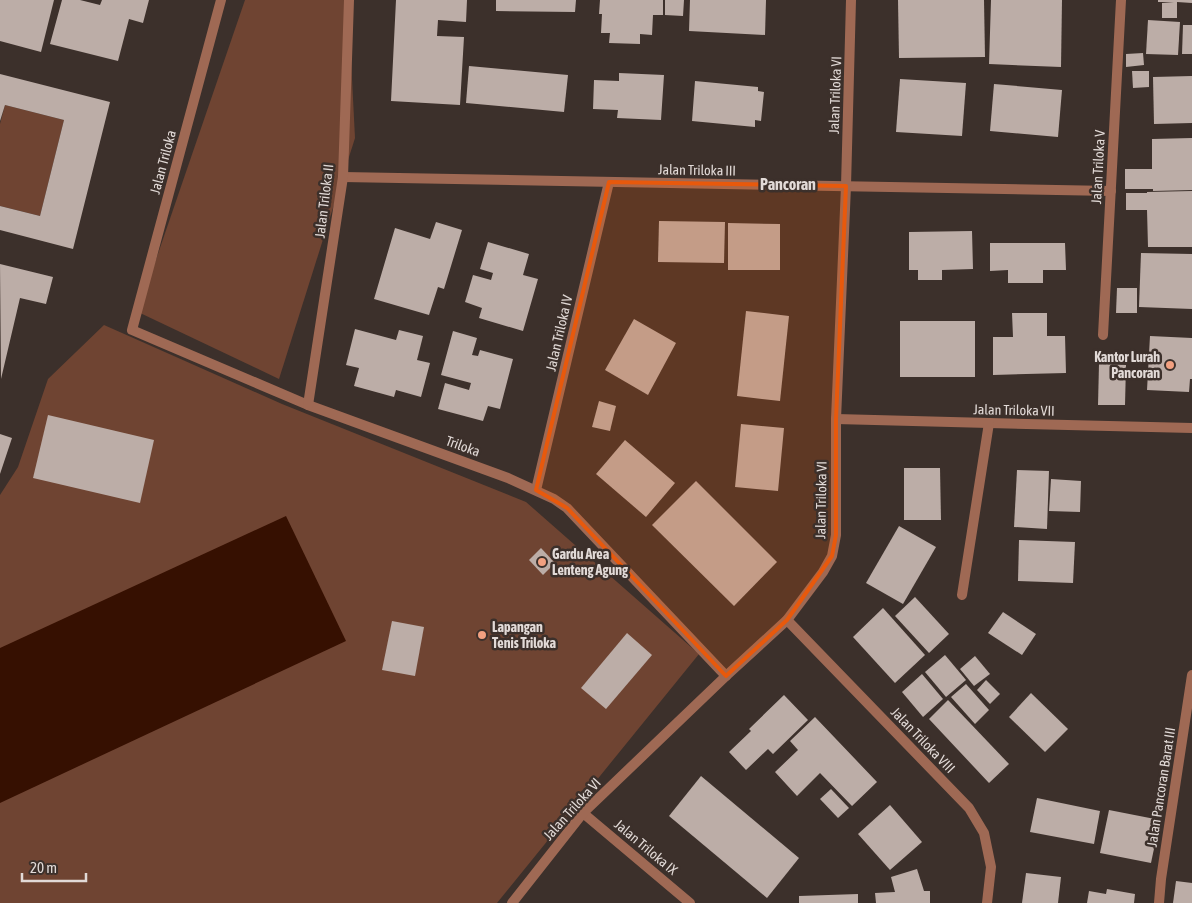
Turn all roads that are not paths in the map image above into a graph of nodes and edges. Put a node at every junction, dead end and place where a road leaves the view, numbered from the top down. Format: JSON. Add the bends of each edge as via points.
{"nodes":[{"id":1,"x":221,"y":0,"type":"edge"},
{"id":2,"x":349,"y":0,"type":"edge"},
{"id":3,"x":851,"y":0,"type":"edge"},
{"id":4,"x":1121,"y":0,"type":"edge"},
{"id":5,"x":343,"y":177,"type":"junction"},
{"id":6,"x":609,"y":182,"type":"junction"},
{"id":7,"x":846,"y":186,"type":"junction"},
{"id":8,"x":1111,"y":191,"type":"junction"},
{"id":9,"x":132,"y":330,"type":"joint"},
{"id":10,"x":1103,"y":335,"type":"dead end"},
{"id":11,"x":308,"y":405,"type":"junction"},
{"id":12,"x":836,"y":419,"type":"junction"},
{"id":13,"x":989,"y":424,"type":"junction"},
{"id":14,"x":1192,"y":428,"type":"edge"},
{"id":15,"x":536,"y":490,"type":"junction"},
{"id":16,"x":962,"y":595,"type":"dead end"},
{"id":17,"x":787,"y":620,"type":"junction"},
{"id":18,"x":1192,"y":675,"type":"edge"},
{"id":19,"x":726,"y":676,"type":"junction"},
{"id":20,"x":583,"y":813,"type":"junction"},
{"id":21,"x":512,"y":903,"type":"edge"},
{"id":22,"x":690,"y":903,"type":"edge"},
{"id":23,"x":988,"y":903,"type":"edge"},
{"id":24,"x":1159,"y":903,"type":"edge"}],
"edges":[{"from":1,"to":9,"type":"street","name":"Jalan Triloka"},
{"from":2,"to":5,"type":"street","name":"Jalan Triloka II"},
{"from":3,"to":7,"type":"street","name":"Jalan Triloka VI"},
{"from":4,"to":8,"type":"street","name":"Jalan Triloka V"},
{"from":5,"to":6,"type":"street","name":"Jalan Triloka III"},
{"from":5,"to":11,"type":"street","name":"Jalan Triloka II"},
{"from":6,"to":7,"type":"street","name":"Jalan Triloka III"},
{"from":6,"to":15,"type":"street","name":"Jalan Triloka IV"},
{"from":7,"to":8,"type":"street","name":"Jalan Triloka III"},
{"from":7,"to":12,"type":"street","name":"Jalan Triloka VI"},
{"from":8,"to":10,"type":"street","name":"Jalan Triloka V"},
{"from":9,"to":11,"type":"street","name":"Triloka"},
{"from":11,"to":15,"type":"street","name":"Triloka"},
{"from":12,"to":13,"type":"street","name":"Jalan Triloka VII"},
{"from":12,"to":17,"type":"street","name":"Jalan Triloka VI","via":[[836,535],[832,556]]},
{"from":13,"to":14,"type":"street","name":"Jalan Triloka VII"},
{"from":13,"to":16,"type":"street"},
{"from":15,"to":19,"type":"street","name":"Triloka","via":[[567,508]]},
{"from":17,"to":19,"type":"street","name":"Jalan Triloka VI"},
{"from":17,"to":23,"type":"street","name":"Jalan Triloka VIII","via":[[969,808],[984,833],[991,867]]},
{"from":18,"to":24,"type":"street","name":"Jalan Pancoran Barat III"},
{"from":19,"to":20,"type":"street","name":"Jalan Triloka VI"},
{"from":20,"to":21,"type":"street","name":"Jalan Triloka VI"},
{"from":20,"to":22,"type":"street","name":"Jalan Triloka IX"}]}
